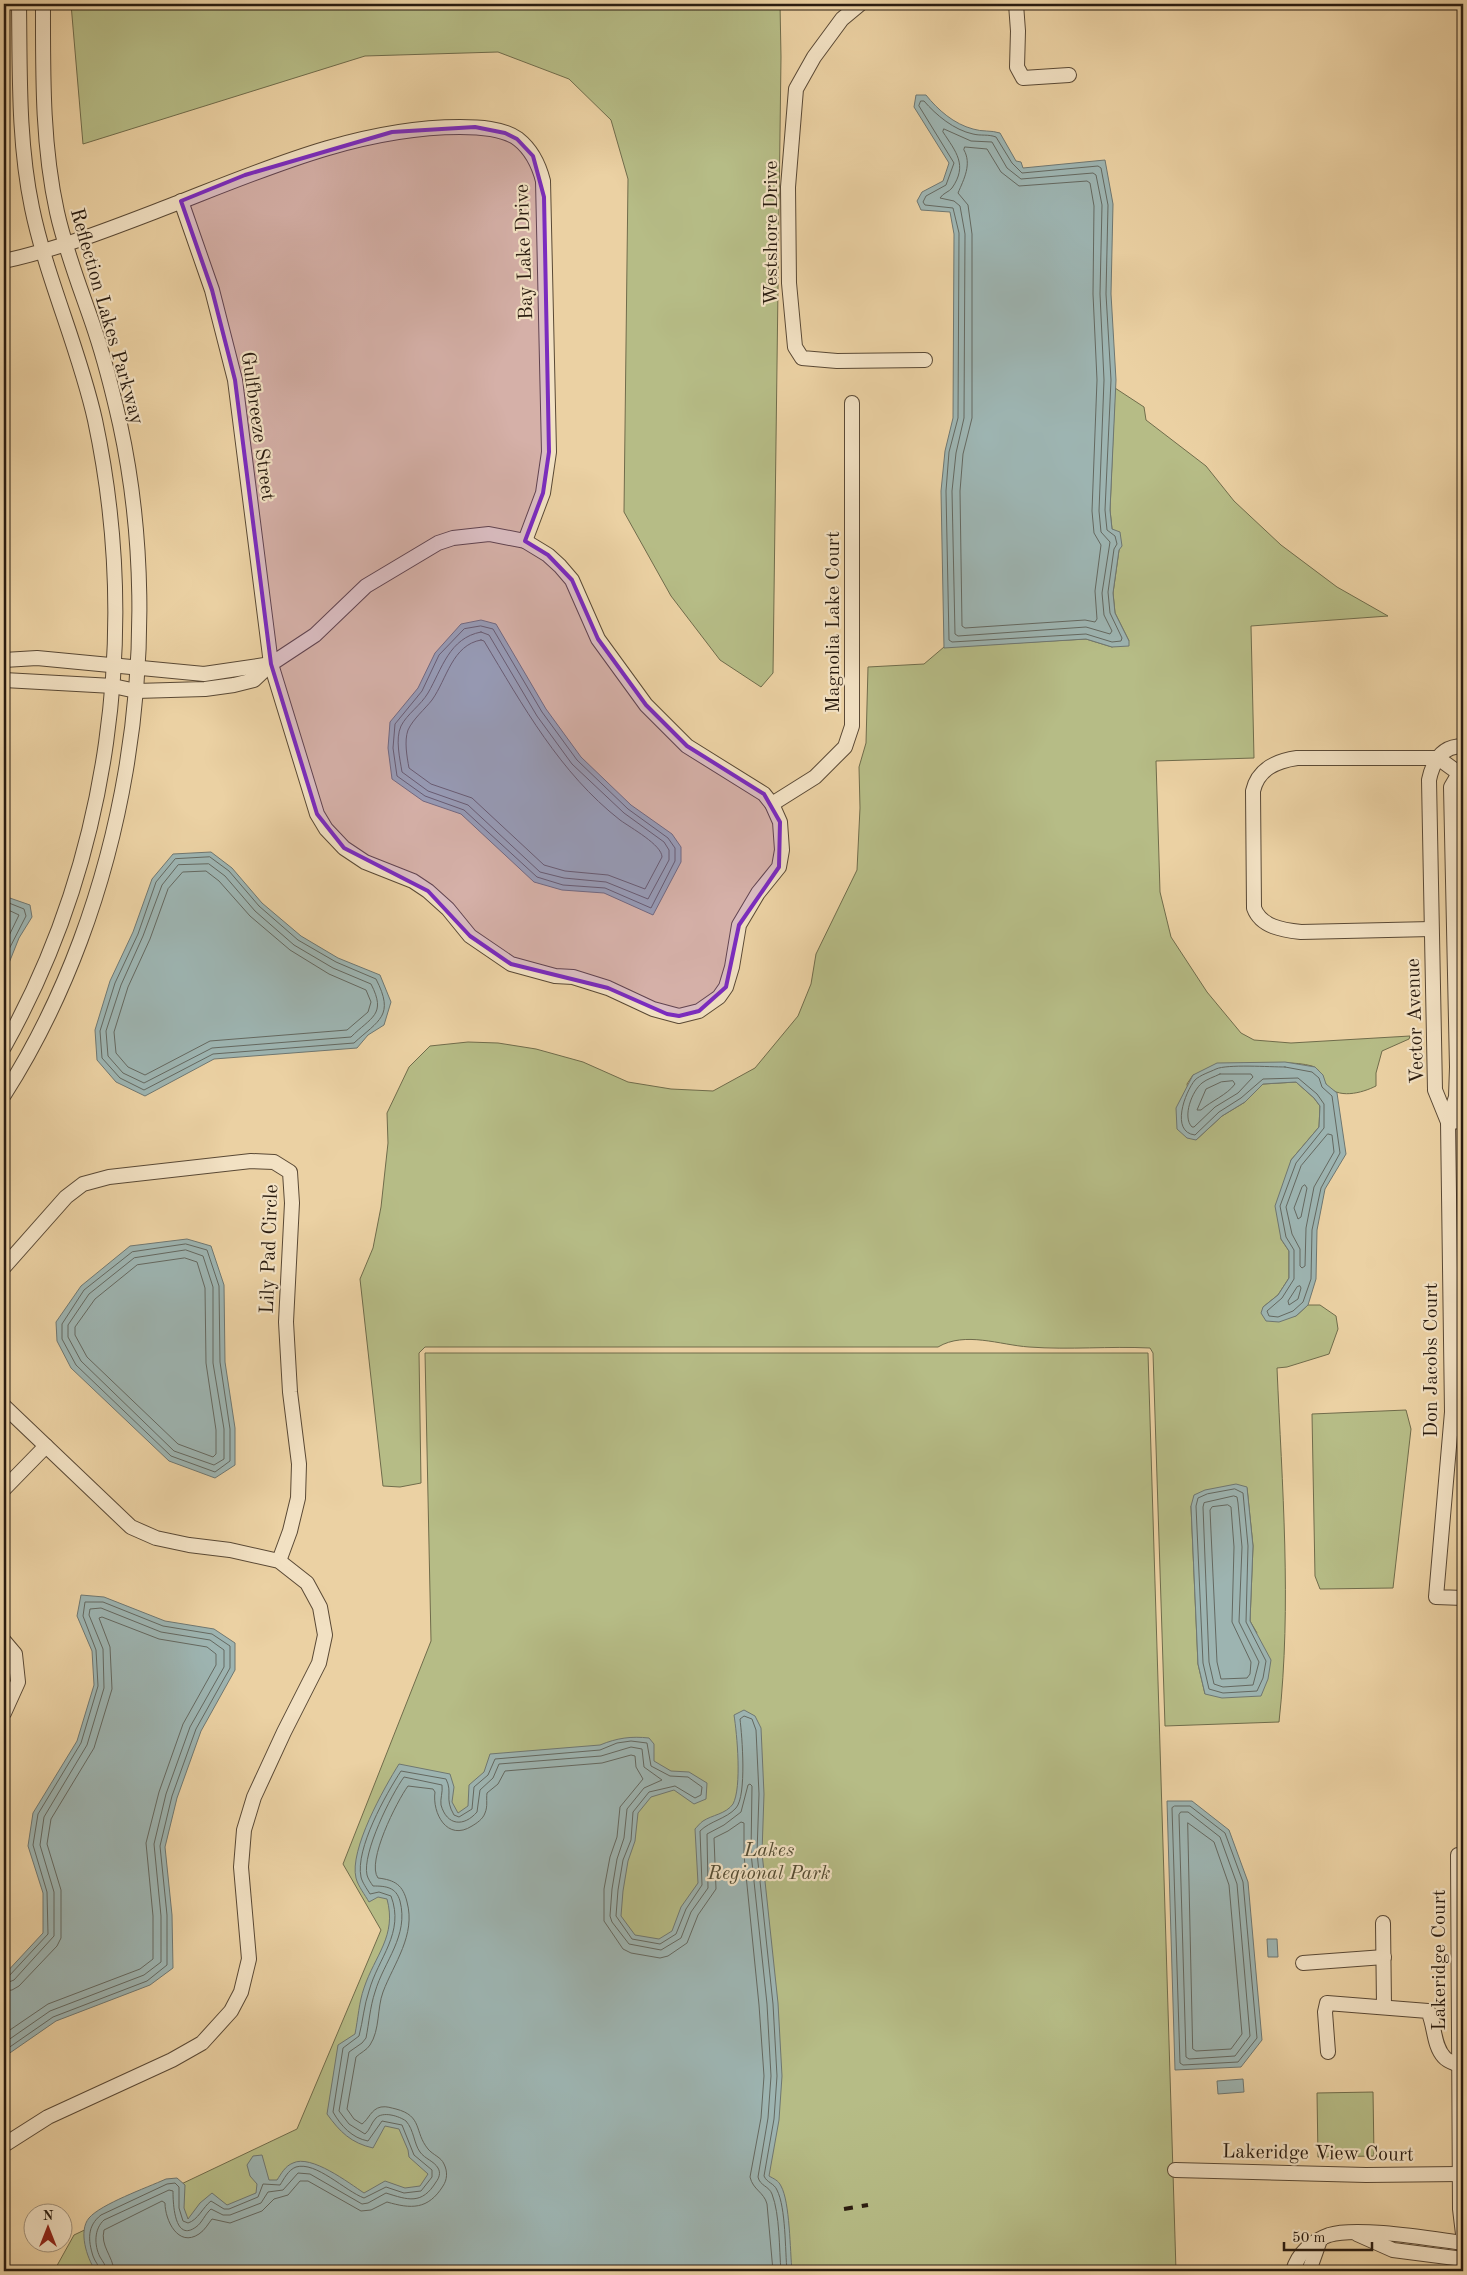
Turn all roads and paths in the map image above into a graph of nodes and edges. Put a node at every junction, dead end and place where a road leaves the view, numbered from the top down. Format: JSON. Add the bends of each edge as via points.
{"nodes":[{"id":1,"x":19,"y":4,"type":"edge"},
{"id":2,"x":43,"y":4,"type":"edge"},
{"id":3,"x":860,"y":4,"type":"edge"},
{"id":4,"x":1016,"y":4,"type":"edge"},
{"id":5,"x":1069,"y":75,"type":"dead end"},
{"id":6,"x":181,"y":201,"type":"junction"},
{"id":7,"x":65,"y":244,"type":"junction"},
{"id":8,"x":42,"y":251,"type":"junction"},
{"id":9,"x":4,"y":261,"type":"edge"},
{"id":10,"x":925,"y":360,"type":"dead end"},
{"id":11,"x":852,"y":403,"type":"dead end"},
{"id":12,"x":524,"y":541,"type":"junction"},
{"id":13,"x":4,"y":649,"type":"edge"},
{"id":14,"x":37,"y":658,"type":"junction"},
{"id":15,"x":4,"y":660,"type":"edge"},
{"id":16,"x":271,"y":664,"type":"junction"},
{"id":17,"x":114,"y":666,"type":"junction"},
{"id":18,"x":137,"y":669,"type":"junction"},
{"id":19,"x":4,"y":680,"type":"edge"},
{"id":20,"x":113,"y":686,"type":"junction"},
{"id":21,"x":136,"y":691,"type":"junction"},
{"id":22,"x":1463,"y":746,"type":"edge"},
{"id":23,"x":1440,"y":755,"type":"junction"},
{"id":24,"x":1460,"y":774,"type":"edge"},
{"id":25,"x":772,"y":804,"type":"junction"},
{"id":26,"x":1432,"y":929,"type":"junction"},
{"id":27,"x":4,"y":1048,"type":"edge"},
{"id":28,"x":4,"y":1095,"type":"edge"},
{"id":29,"x":1438,"y":1097,"type":"junction"},
{"id":30,"x":1460,"y":1097,"type":"edge"},
{"id":31,"x":1448,"y":1122,"type":"junction"},
{"id":32,"x":1463,"y":1122,"type":"edge"},
{"id":33,"x":4,"y":1267,"type":"edge"},
{"id":34,"x":4,"y":1406,"type":"edge"},
{"id":35,"x":46,"y":1446,"type":"junction"},
{"id":36,"x":4,"y":1489,"type":"edge"},
{"id":37,"x":279,"y":1561,"type":"junction"},
{"id":38,"x":1463,"y":1598,"type":"edge"},
{"id":39,"x":4,"y":1640,"type":"edge"},
{"id":40,"x":4,"y":1713,"type":"edge"},
{"id":41,"x":1461,"y":1855,"type":"edge"},
{"id":42,"x":1384,"y":1923,"type":"dead end"},
{"id":43,"x":1384,"y":1956,"type":"junction"},
{"id":44,"x":1303,"y":1963,"type":"dead end"},
{"id":45,"x":1384,"y":2006,"type":"junction"},
{"id":46,"x":1328,"y":2052,"type":"dead end"},
{"id":47,"x":1459,"y":2065,"type":"junction"},
{"id":48,"x":4,"y":2145,"type":"edge"},
{"id":49,"x":1175,"y":2170,"type":"dead end"},
{"id":50,"x":1460,"y":2174,"type":"junction"},
{"id":51,"x":1354,"y":2233,"type":"junction"},
{"id":52,"x":1463,"y":2234,"type":"edge"},
{"id":53,"x":1320,"y":2240,"type":"junction"},
{"id":54,"x":1463,"y":2242,"type":"edge"},
{"id":55,"x":1463,"y":2258,"type":"edge"},
{"id":56,"x":1293,"y":2271,"type":"edge"},
{"id":57,"x":1310,"y":2271,"type":"edge"}],
"edges":[{"from":1,"to":8,"type":"street","name":"Reflection Lakes Parkway","via":[[22,138],[27,182]]},
{"from":2,"to":7,"type":"street","name":"Reflection Lakes Parkway","via":[[47,152]]},
{"from":3,"to":10,"type":"street","name":"Westshore Drive","via":[[842,19],[814,57],[796,89],[788,187],[789,283],[795,347],[802,358]]},
{"from":4,"to":5,"type":"street","via":[[1017,66],[1023,78]]},
{"from":6,"to":7,"type":"street","name":"Bay Lake Drive"},
{"from":6,"to":12,"type":"street","name":"Bay Lake Drive","via":[[244,175],[362,138],[392,132],[476,127],[506,133],[526,147],[540,170],[544,197],[549,452],[543,493]]},
{"from":6,"to":16,"type":"street","name":"Gulfbreeze Street","via":[[212,290],[235,380]]},
{"from":7,"to":8,"type":"street","name":"Bay Lake Drive"},
{"from":7,"to":18,"type":"street","name":"Reflection Lakes Parkway","via":[[108,378],[129,476],[139,579]]},
{"from":8,"to":9,"type":"street","name":"Bay Lake Drive"},
{"from":8,"to":17,"type":"street","name":"Reflection Lakes Parkway","via":[[80,363],[105,474],[115,568]]},
{"from":11,"to":25,"type":"street","name":"Magnolia Lake Court","via":[[852,726],[845,747],[815,777]]},
{"from":12,"to":16,"type":"street","via":[[489,534],[438,543],[366,586],[315,635]]},
{"from":12,"to":25,"type":"street","via":[[548,555],[572,580],[598,639],[646,705],[687,746],[764,794]]},
{"from":13,"to":14,"type":"street"},
{"from":14,"to":15,"type":"street"},
{"from":14,"to":17,"type":"street"},
{"from":16,"to":18,"type":"street","via":[[204,674]]},
{"from":16,"to":21,"type":"street","via":[[254,680],[234,685]]},
{"from":16,"to":25,"type":"street","name":"Gulfbreeze Street","via":[[317,814],[344,848],[365,862],[414,881],[428,890],[470,936],[510,964],[608,988],[667,1014],[679,1016],[699,1011],[726,987],[739,925],[779,867],[782,837]]},
{"from":17,"to":18,"type":"street"},
{"from":17,"to":20,"type":"street","name":"Reflection Lakes Parkway"},
{"from":18,"to":21,"type":"street","name":"Reflection Lakes Parkway"},
{"from":19,"to":20,"type":"street"},
{"from":20,"to":21,"type":"street"},
{"from":20,"to":27,"type":"street","name":"Reflection Lakes Parkway","via":[[99,789],[74,886],[32,992]]},
{"from":21,"to":28,"type":"street","name":"Reflection Lakes Parkway","via":[[124,784],[84,929],[29,1051]]},
{"from":22,"to":23,"type":"street","via":[[1456,746]]},
{"from":23,"to":24,"type":"street"},
{"from":23,"to":26,"type":"street","name":"Vector Avenue","via":[[1429,780]]},
{"from":23,"to":26,"type":"street","via":[[1282,760],[1256,780],[1253,791],[1254,908],[1267,924],[1301,932]]},
{"from":24,"to":30,"type":"street","name":"Vector Avenue","via":[[1451,787]]},
{"from":26,"to":29,"type":"street","name":"Vector Avenue","via":[[1435,1090]]},
{"from":29,"to":30,"type":"street"},
{"from":29,"to":31,"type":"street","name":"Vector Avenue"},
{"from":30,"to":31,"type":"street","name":"Vector Avenue"},
{"from":31,"to":32,"type":"street"},
{"from":31,"to":38,"type":"street","name":"Don Jacobs Court","via":[[1452,1412],[1436,1597]]},
{"from":33,"to":37,"type":"street","name":"Lily Pad Circle","via":[[66,1197],[83,1184],[109,1177],[251,1160],[274,1162],[290,1172],[292,1203],[286,1322],[299,1464],[298,1498]]},
{"from":34,"to":35,"type":"street"},
{"from":35,"to":36,"type":"street"},
{"from":35,"to":37,"type":"street","via":[[131,1527],[156,1538]]},
{"from":37,"to":48,"type":"street","via":[[307,1584],[320,1607],[325,1635],[319,1663],[261,1781],[244,1830],[241,1867],[249,1959],[241,1992],[231,2011],[202,2043],[48,2117]]},
{"from":39,"to":40,"type":"street","via":[[15,1654],[18,1682]]},
{"from":41,"to":47,"type":"street","name":"Lakeridge Court"},
{"from":42,"to":43,"type":"street"},
{"from":43,"to":44,"type":"street"},
{"from":43,"to":45,"type":"street"},
{"from":45,"to":46,"type":"street","via":[[1327,2003]]},
{"from":45,"to":47,"type":"street","name":"Lakeridge Court","via":[[1428,2011],[1444,2058]]},
{"from":47,"to":50,"type":"street","name":"Lakeridge Court"},
{"from":49,"to":50,"type":"street","name":"Lakeridge View Court"},
{"from":50,"to":52,"type":"street","name":"Lakeridge Court"},
{"from":51,"to":53,"type":"street","via":[[1331,2234]]},
{"from":51,"to":54,"type":"street"},
{"from":51,"to":55,"type":"street","via":[[1393,2250]]},
{"from":53,"to":56,"type":"street","via":[[1308,2246]]},
{"from":53,"to":57,"type":"street"}]}
